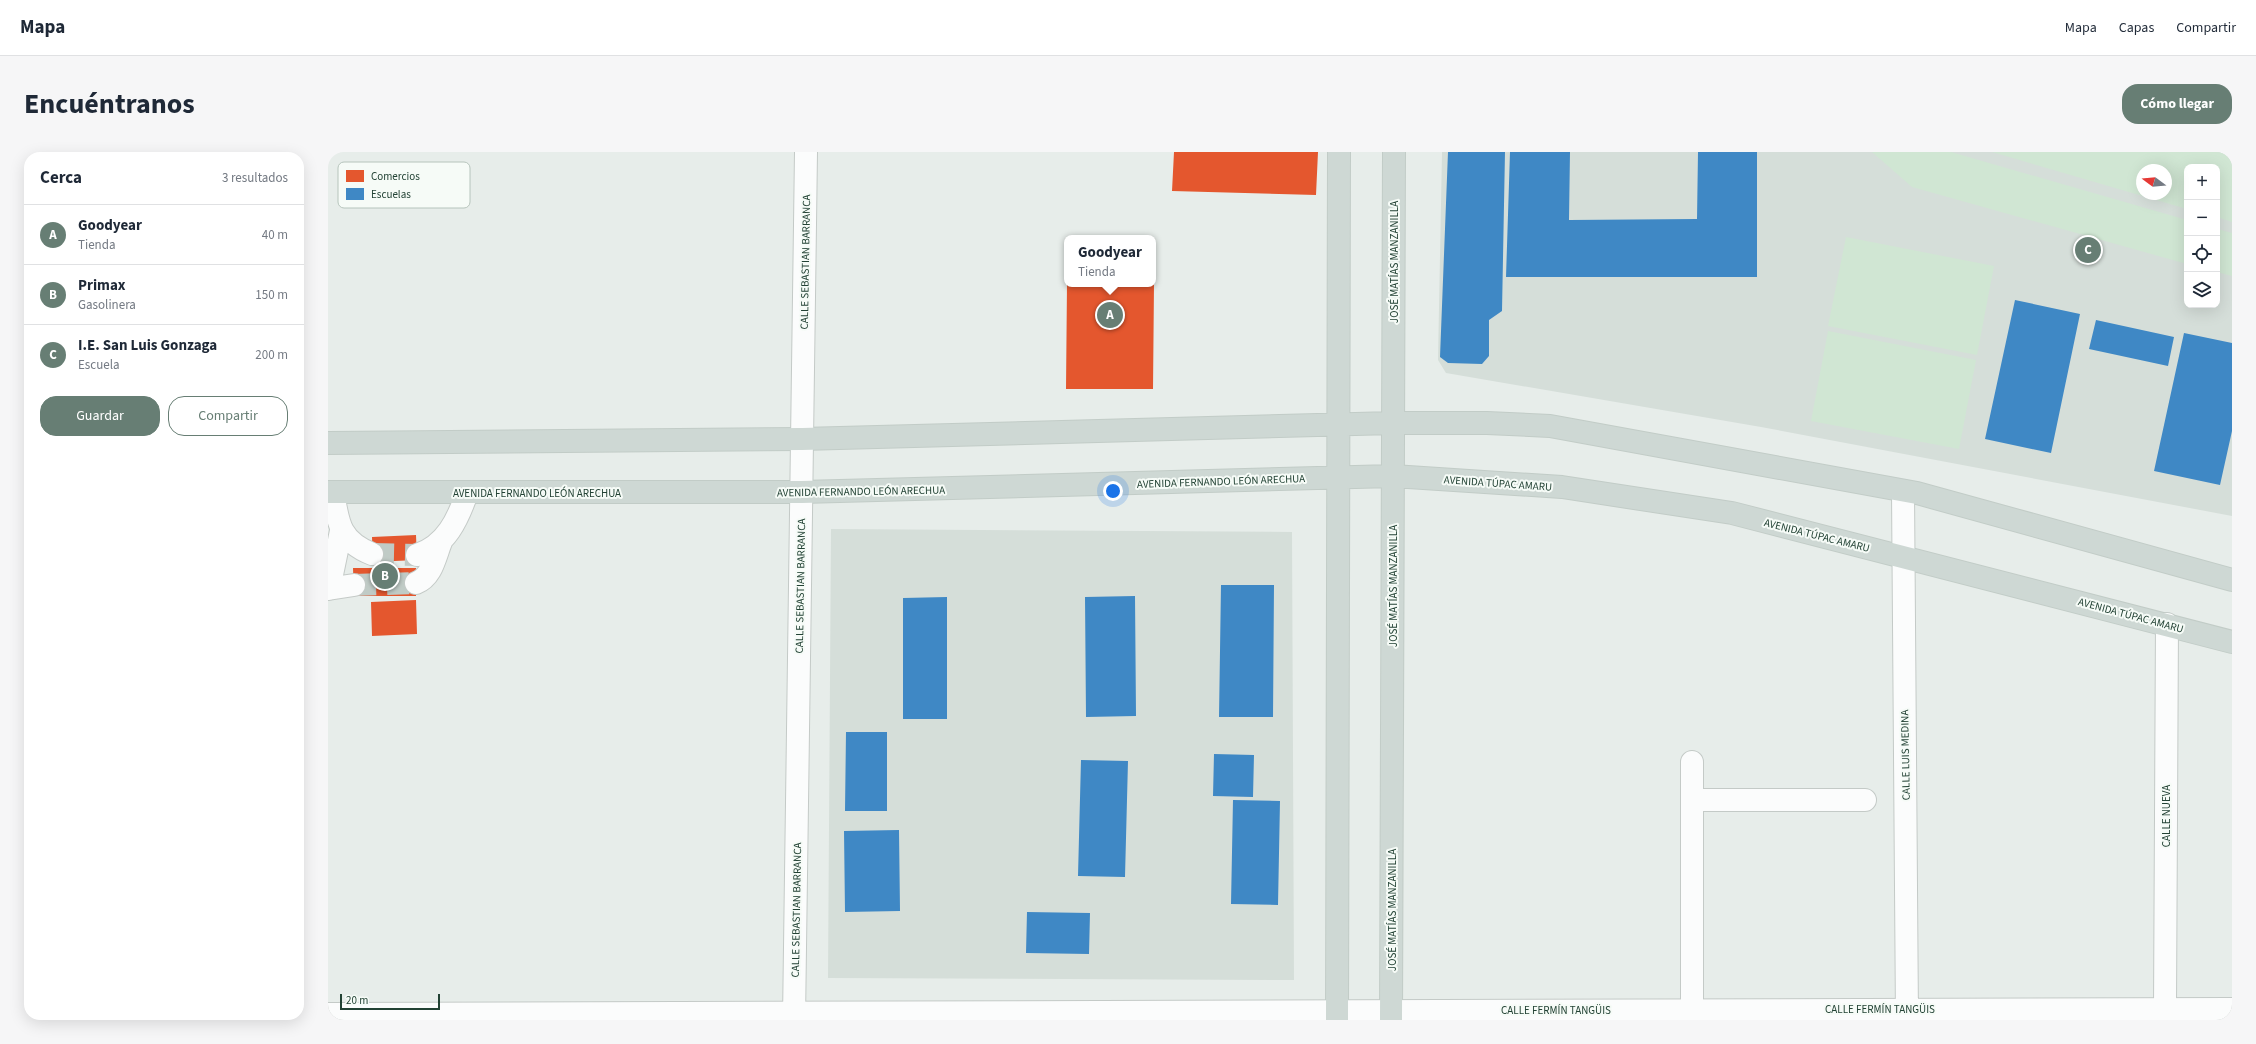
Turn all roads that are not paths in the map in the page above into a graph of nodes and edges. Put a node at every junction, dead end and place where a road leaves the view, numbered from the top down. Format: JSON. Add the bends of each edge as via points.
{"nodes":[{"id":1,"x":806,"y":152,"type":"edge"},
{"id":2,"x":1339,"y":152,"type":"edge"},
{"id":3,"x":1394,"y":152,"type":"edge"},
{"id":4,"x":1393,"y":423,"type":"junction"},
{"id":5,"x":1338,"y":425,"type":"junction"},
{"id":6,"x":802,"y":439,"type":"junction"},
{"id":7,"x":328,"y":444,"type":"edge"},
{"id":8,"x":1393,"y":476,"type":"junction"},
{"id":9,"x":1338,"y":478,"type":"junction"},
{"id":10,"x":1903,"y":491,"type":"junction"},
{"id":11,"x":331,"y":492,"type":"edge"},
{"id":12,"x":802,"y":492,"type":"junction"},
{"id":13,"x":467,"y":493,"type":"junction"},
{"id":14,"x":341,"y":530,"type":"junction"},
{"id":15,"x":441,"y":542,"type":"junction"},
{"id":16,"x":372,"y":554,"type":"tunnel mouth"},
{"id":17,"x":417,"y":555,"type":"tunnel mouth"},
{"id":18,"x":1903,"y":557,"type":"junction"},
{"id":19,"x":2232,"y":580,"type":"edge"},
{"id":20,"x":416,"y":583,"type":"tunnel mouth"},
{"id":21,"x":354,"y":585,"type":"tunnel mouth"},
{"id":22,"x":328,"y":589,"type":"edge"},
{"id":23,"x":2167,"y":624,"type":"junction"},
{"id":24,"x":2232,"y":642,"type":"edge"},
{"id":25,"x":1692,"y":762,"type":"dead end"},
{"id":26,"x":1692,"y":800,"type":"junction"},
{"id":27,"x":1865,"y":800,"type":"dead end"},
{"id":28,"x":2166,"y":1008,"type":"junction"},
{"id":29,"x":2232,"y":1009,"type":"edge"},
{"id":30,"x":1692,"y":1010,"type":"junction"},
{"id":31,"x":328,"y":1014,"type":"edge"},
{"id":32,"x":1907,"y":1014,"type":"edge"},
{"id":33,"x":1337,"y":1015,"type":"edge"},
{"id":34,"x":1391,"y":1015,"type":"edge"},
{"id":35,"x":794,"y":1016,"type":"edge"},
{"id":36,"x":1087,"y":1016,"type":"edge"}],
"edges":[{"from":1,"to":6,"type":"street","name":"CALLE SEBASTIAN BARRANCA"},
{"from":2,"to":5,"type":"main road"},
{"from":3,"to":4,"type":"main road","name":"JOSÉ MATÍAS MANZANILLA"},
{"from":4,"to":5,"type":"main road"},
{"from":4,"to":8,"type":"main road","name":"JOSÉ MATÍAS MANZANILLA"},
{"from":4,"to":10,"type":"main road","via":[[1550,426]]},
{"from":5,"to":6,"type":"main road"},
{"from":5,"to":9,"type":"main road"},
{"from":6,"to":7,"type":"main road"},
{"from":6,"to":12,"type":"street","name":"CALLE SEBASTIAN BARRANCA"},
{"from":8,"to":9,"type":"main road","name":"AVENIDA FERNANDO LEÓN ARECHUA"},
{"from":8,"to":18,"type":"main road","name":"AVENIDA TÚPAC AMARU","via":[[1562,487],[1732,513]]},
{"from":8,"to":34,"type":"main road","name":"JOSÉ MATÍAS MANZANILLA"},
{"from":9,"to":12,"type":"main road","name":"AVENIDA FERNANDO LEÓN ARECHUA"},
{"from":9,"to":33,"type":"main road"},
{"from":10,"to":18,"type":"street","name":"CALLE LUIS MEDINA"},
{"from":10,"to":19,"type":"main road"},
{"from":11,"to":13,"type":"main road","name":"AVENIDA FERNANDO LEÓN ARECHUA"},
{"from":11,"to":14,"type":"street"},
{"from":12,"to":13,"type":"main road","name":"AVENIDA FERNANDO LEÓN ARECHUA"},
{"from":12,"to":35,"type":"street","name":"CALLE SEBASTIAN BARRANCA"},
{"from":13,"to":15,"type":"street","via":[[461,511]]},
{"from":14,"to":16,"type":"street","via":[[351,542]]},
{"from":14,"to":22,"type":"street"},
{"from":15,"to":17,"type":"street","via":[[430,551]]},
{"from":15,"to":20,"type":"street","via":[[429,573],[424,580]]},
{"from":18,"to":23,"type":"main road","name":"AVENIDA TÚPAC AMARU"},
{"from":18,"to":32,"type":"street","name":"CALLE LUIS MEDINA"},
{"from":21,"to":22,"type":"street"},
{"from":23,"to":24,"type":"main road","name":"AVENIDA TÚPAC AMARU"},
{"from":23,"to":28,"type":"street","name":"CALLE NUEVA"},
{"from":25,"to":26,"type":"street"},
{"from":26,"to":27,"type":"street"},
{"from":26,"to":30,"type":"street"},
{"from":28,"to":29,"type":"street","name":"CALLE FERMÍN TANGÜIS"},
{"from":28,"to":32,"type":"street","name":"CALLE FERMÍN TANGÜIS"},
{"from":30,"to":32,"type":"street","name":"CALLE FERMÍN TANGÜIS"},
{"from":30,"to":34,"type":"street","name":"CALLE FERMÍN TANGÜIS"},
{"from":31,"to":35,"type":"street","name":"CALLE FERMÍN TANGÜIS"},
{"from":33,"to":34,"type":"street","name":"CALLE FERMÍN TANGÜIS"},
{"from":33,"to":36,"type":"street","name":"CALLE FERMÍN TANGÜIS"},
{"from":35,"to":36,"type":"street","name":"CALLE FERMÍN TANGÜIS"}]}
